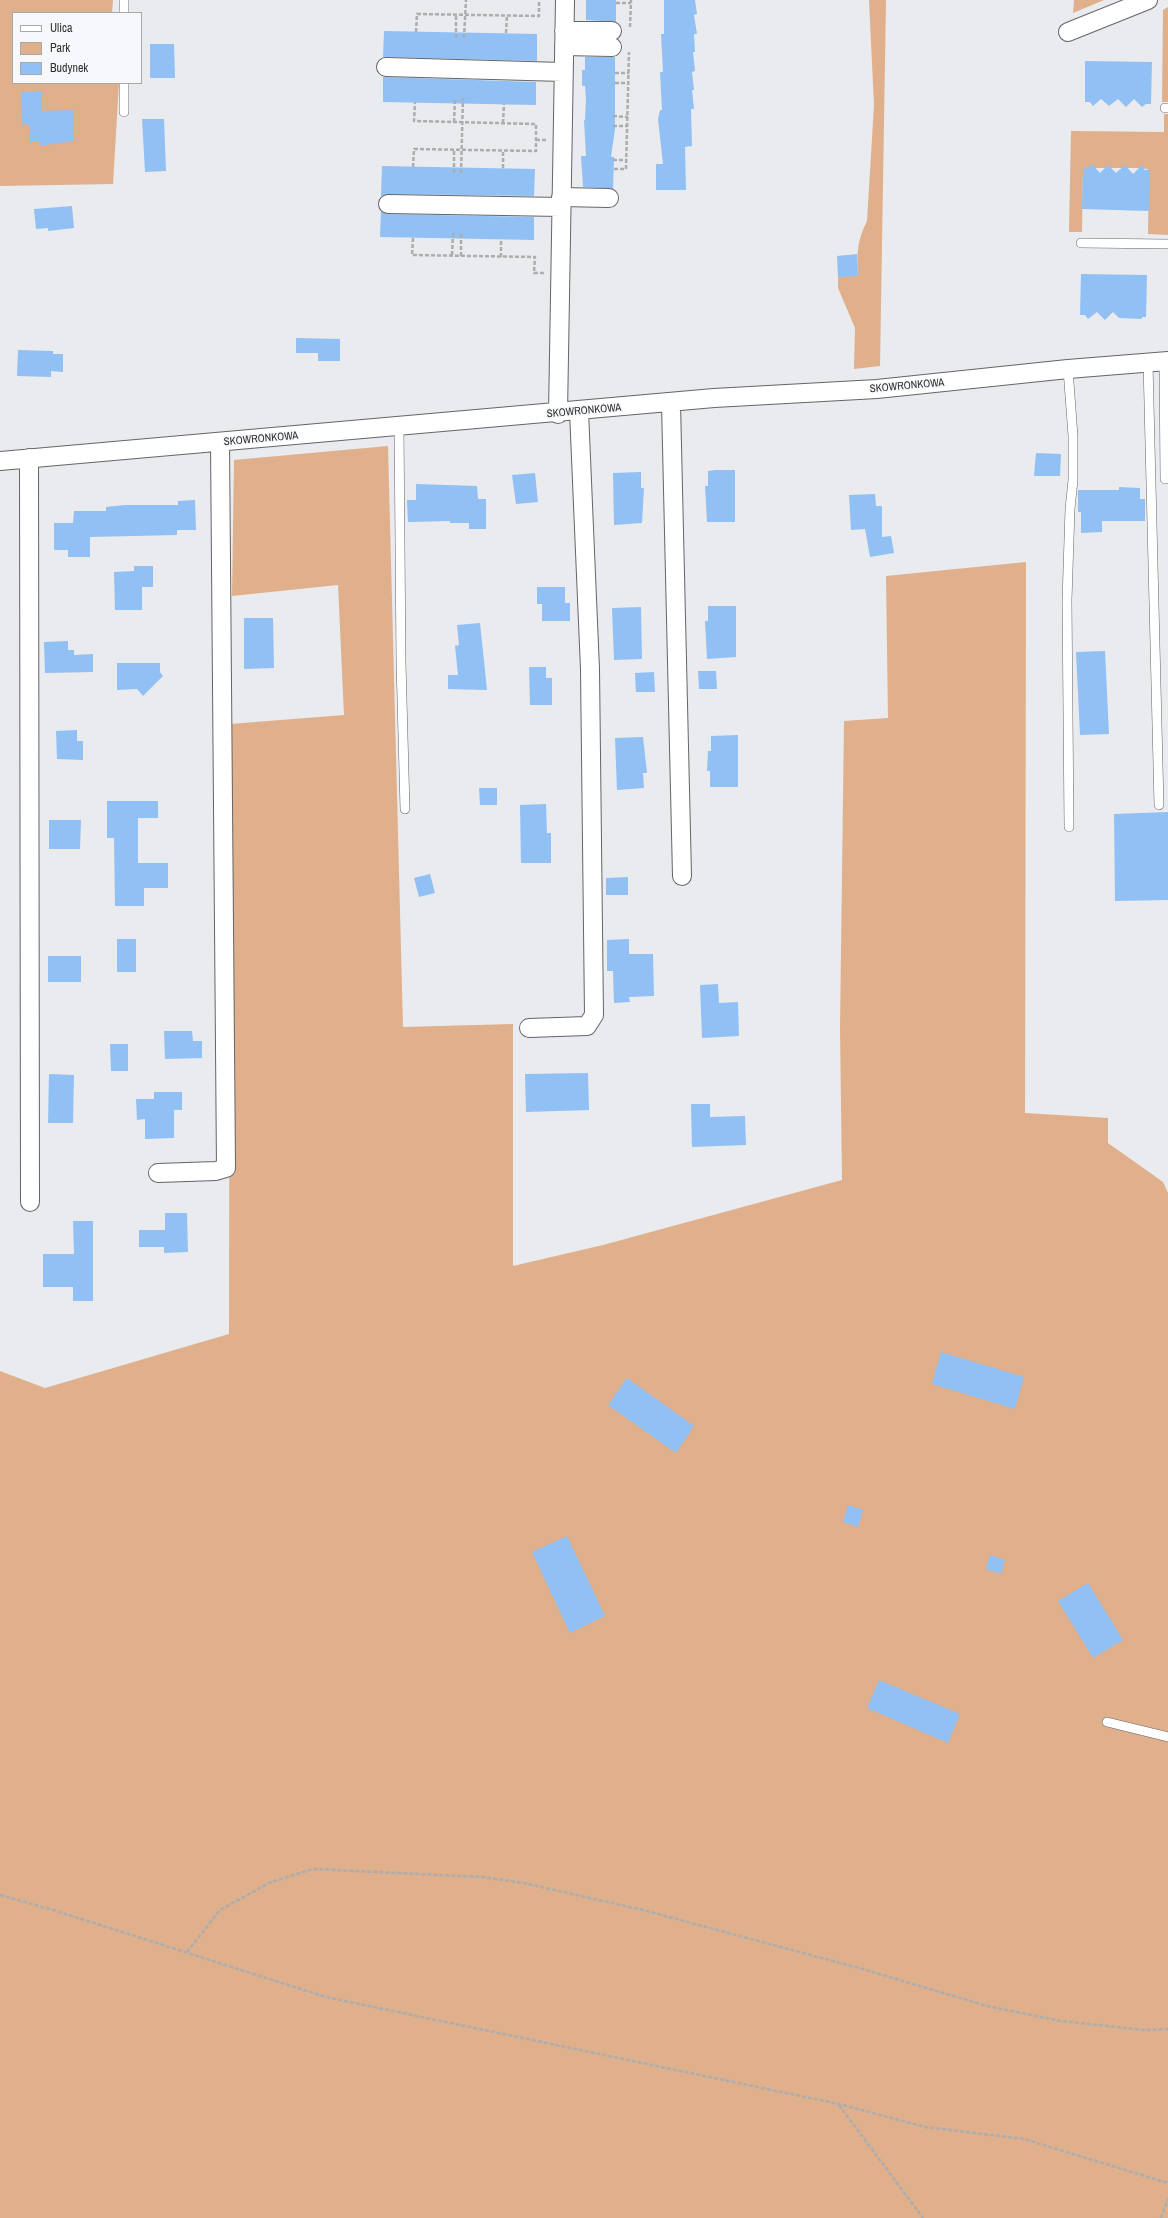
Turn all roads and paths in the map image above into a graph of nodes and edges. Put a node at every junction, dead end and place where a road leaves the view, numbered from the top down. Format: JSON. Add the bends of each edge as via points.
{"nodes":[{"id":1,"x":124,"y":0,"type":"edge"},
{"id":2,"x":466,"y":0,"type":"edge"},
{"id":3,"x":539,"y":0,"type":"edge"},
{"id":4,"x":565,"y":0,"type":"edge"},
{"id":5,"x":1148,"y":0,"type":"edge"},
{"id":6,"x":631,"y":2,"type":"edge"},
{"id":7,"x":616,"y":3,"type":"dead end"},
{"id":8,"x":124,"y":12,"type":"edge"},
{"id":9,"x":456,"y":14,"type":"junction"},
{"id":10,"x":465,"y":15,"type":"junction"},
{"id":11,"x":507,"y":15,"type":"junction"},
{"id":12,"x":416,"y":32,"type":"dead end"},
{"id":13,"x":1068,"y":32,"type":"dead end"},
{"id":14,"x":506,"y":33,"type":"dead end"},
{"id":15,"x":630,"y":34,"type":"dead end"},
{"id":16,"x":456,"y":38,"type":"dead end"},
{"id":17,"x":464,"y":38,"type":"dead end"},
{"id":18,"x":564,"y":38,"type":"junction"},
{"id":19,"x":618,"y":43,"type":"joint"},
{"id":20,"x":386,"y":67,"type":"dead end"},
{"id":21,"x":563,"y":72,"type":"junction"},
{"id":22,"x":615,"y":73,"type":"dead end"},
{"id":23,"x":629,"y":73,"type":"junction"},
{"id":24,"x":615,"y":83,"type":"dead end"},
{"id":25,"x":629,"y":83,"type":"junction"},
{"id":26,"x":124,"y":84,"type":"edge"},
{"id":27,"x":455,"y":98,"type":"dead end"},
{"id":28,"x":463,"y":98,"type":"dead end"},
{"id":29,"x":415,"y":102,"type":"dead end"},
{"id":30,"x":504,"y":104,"type":"dead end"},
{"id":31,"x":124,"y":112,"type":"dead end"},
{"id":32,"x":613,"y":116,"type":"dead end"},
{"id":33,"x":628,"y":117,"type":"junction"},
{"id":34,"x":454,"y":122,"type":"junction"},
{"id":35,"x":462,"y":122,"type":"junction"},
{"id":36,"x":503,"y":123,"type":"junction"},
{"id":37,"x":613,"y":126,"type":"dead end"},
{"id":38,"x":627,"y":126,"type":"junction"},
{"id":39,"x":454,"y":150,"type":"junction"},
{"id":40,"x":462,"y":150,"type":"junction"},
{"id":41,"x":503,"y":151,"type":"junction"},
{"id":42,"x":613,"y":160,"type":"dead end"},
{"id":43,"x":627,"y":160,"type":"junction"},
{"id":44,"x":414,"y":167,"type":"dead end"},
{"id":45,"x":503,"y":168,"type":"dead end"},
{"id":46,"x":614,"y":169,"type":"dead end"},
{"id":47,"x":454,"y":173,"type":"dead end"},
{"id":48,"x":461,"y":173,"type":"dead end"},
{"id":49,"x":610,"y":198,"type":"dead end"},
{"id":50,"x":561,"y":202,"type":"junction"},
{"id":51,"x":388,"y":204,"type":"dead end"},
{"id":52,"x":453,"y":233,"type":"dead end"},
{"id":53,"x":461,"y":233,"type":"dead end"},
{"id":54,"x":412,"y":238,"type":"dead end"},
{"id":55,"x":501,"y":239,"type":"dead end"},
{"id":56,"x":1081,"y":243,"type":"dead end"},
{"id":57,"x":1168,"y":244,"type":"edge"},
{"id":58,"x":452,"y":255,"type":"junction"},
{"id":59,"x":461,"y":256,"type":"junction"},
{"id":60,"x":501,"y":257,"type":"junction"},
{"id":61,"x":534,"y":273,"type":"dead end"},
{"id":62,"x":1160,"y":362,"type":"edge"},
{"id":63,"x":1068,"y":369,"type":"junction"},
{"id":64,"x":671,"y":403,"type":"junction"},
{"id":65,"x":579,"y":411,"type":"junction"},
{"id":66,"x":558,"y":414,"type":"junction"},
{"id":67,"x":399,"y":427,"type":"junction"},
{"id":68,"x":220,"y":442,"type":"junction"},
{"id":69,"x":29,"y":458,"type":"junction"},
{"id":70,"x":0,"y":461,"type":"edge"},
{"id":71,"x":1168,"y":479,"type":"edge"},
{"id":72,"x":1159,"y":805,"type":"dead end"},
{"id":73,"x":405,"y":809,"type":"dead end"},
{"id":74,"x":1069,"y":827,"type":"dead end"},
{"id":75,"x":682,"y":876,"type":"dead end"},
{"id":76,"x":529,"y":1028,"type":"dead end"},
{"id":77,"x":158,"y":1173,"type":"dead end"},
{"id":78,"x":30,"y":1202,"type":"dead end"},
{"id":79,"x":1107,"y":1722,"type":"dead end"},
{"id":80,"x":1168,"y":1737,"type":"edge"},
{"id":81,"x":0,"y":1895,"type":"edge"},
{"id":82,"x":187,"y":1952,"type":"junction"},
{"id":83,"x":1168,"y":2029,"type":"edge"},
{"id":84,"x":839,"y":2104,"type":"junction"},
{"id":85,"x":1168,"y":2183,"type":"edge"},
{"id":86,"x":1168,"y":2200,"type":"edge"},
{"id":87,"x":923,"y":2218,"type":"edge"},
{"id":88,"x":1161,"y":2218,"type":"edge"}],
"edges":[{"from":1,"to":8,"type":"lane"},
{"from":2,"to":10,"type":"path"},
{"from":3,"to":11,"type":"path","via":[[539,16]]},
{"from":4,"to":18,"type":"street"},
{"from":5,"to":13,"type":"street"},
{"from":6,"to":7,"type":"path"},
{"from":6,"to":15,"type":"path"},
{"from":9,"to":10,"type":"path"},
{"from":9,"to":12,"type":"path","via":[[417,14]]},
{"from":9,"to":16,"type":"path"},
{"from":10,"to":11,"type":"path"},
{"from":10,"to":17,"type":"path"},
{"from":11,"to":14,"type":"path"},
{"from":18,"to":19,"type":"street"},
{"from":18,"to":21,"type":"street"},
{"from":19,"to":23,"type":"path"},
{"from":20,"to":21,"type":"street"},
{"from":21,"to":50,"type":"street"},
{"from":22,"to":23,"type":"path"},
{"from":23,"to":25,"type":"path"},
{"from":24,"to":25,"type":"path"},
{"from":25,"to":33,"type":"path"},
{"from":26,"to":31,"type":"lane"},
{"from":27,"to":34,"type":"path"},
{"from":28,"to":35,"type":"path"},
{"from":29,"to":34,"type":"path","via":[[414,121]]},
{"from":30,"to":36,"type":"path"},
{"from":32,"to":33,"type":"path"},
{"from":33,"to":38,"type":"path"},
{"from":34,"to":35,"type":"path"},
{"from":35,"to":36,"type":"path"},
{"from":35,"to":40,"type":"path"},
{"from":36,"to":41,"type":"path","via":[[536,124],[536,151]]},
{"from":37,"to":38,"type":"path"},
{"from":38,"to":43,"type":"path"},
{"from":39,"to":40,"type":"path"},
{"from":39,"to":44,"type":"path","via":[[414,149]]},
{"from":39,"to":47,"type":"path"},
{"from":40,"to":41,"type":"path"},
{"from":40,"to":48,"type":"path"},
{"from":41,"to":45,"type":"path"},
{"from":42,"to":43,"type":"path"},
{"from":43,"to":46,"type":"path","via":[[626,169]]},
{"from":49,"to":50,"type":"street"},
{"from":50,"to":51,"type":"street"},
{"from":50,"to":66,"type":"street"},
{"from":52,"to":58,"type":"path"},
{"from":53,"to":59,"type":"path"},
{"from":54,"to":58,"type":"path","via":[[412,254]]},
{"from":55,"to":60,"type":"path"},
{"from":56,"to":57,"type":"lane"},
{"from":58,"to":59,"type":"path"},
{"from":59,"to":60,"type":"path"},
{"from":60,"to":61,"type":"path","via":[[535,257]]},
{"from":62,"to":63,"type":"street","name":"SKOWRONKOWA"},
{"from":62,"to":71,"type":"lane","via":[[1165,480]]},
{"from":62,"to":72,"type":"lane"},
{"from":63,"to":64,"type":"street","name":"SKOWRONKOWA","via":[[884,389]]},
{"from":63,"to":74,"type":"lane","via":[[1073,436],[1067,600]]},
{"from":64,"to":65,"type":"street","name":"SKOWRONKOWA"},
{"from":64,"to":75,"type":"street"},
{"from":65,"to":66,"type":"street","name":"SKOWRONKOWA"},
{"from":65,"to":76,"type":"street","via":[[590,669],[594,1015],[587,1026]]},
{"from":66,"to":67,"type":"street","name":"SKOWRONKOWA"},
{"from":67,"to":68,"type":"street","name":"SKOWRONKOWA"},
{"from":67,"to":73,"type":"lane"},
{"from":68,"to":69,"type":"street","name":"SKOWRONKOWA"},
{"from":68,"to":77,"type":"street","via":[[226,1168],[216,1172]]},
{"from":69,"to":70,"type":"street","name":"SKOWRONKOWA"},
{"from":69,"to":78,"type":"street"},
{"from":79,"to":80,"type":"lane"},
{"from":81,"to":82,"type":"path"},
{"from":82,"to":83,"type":"path","via":[[220,1910],[271,1882],[314,1869],[482,1877],[524,1883],[643,1910],[859,1968],[987,2006],[1061,2021],[1144,2030]]},
{"from":82,"to":84,"type":"path","via":[[326,1997]]},
{"from":84,"to":85,"type":"path","via":[[925,2127],[1024,2139]]},
{"from":84,"to":87,"type":"path"},
{"from":86,"to":88,"type":"path"}]}
